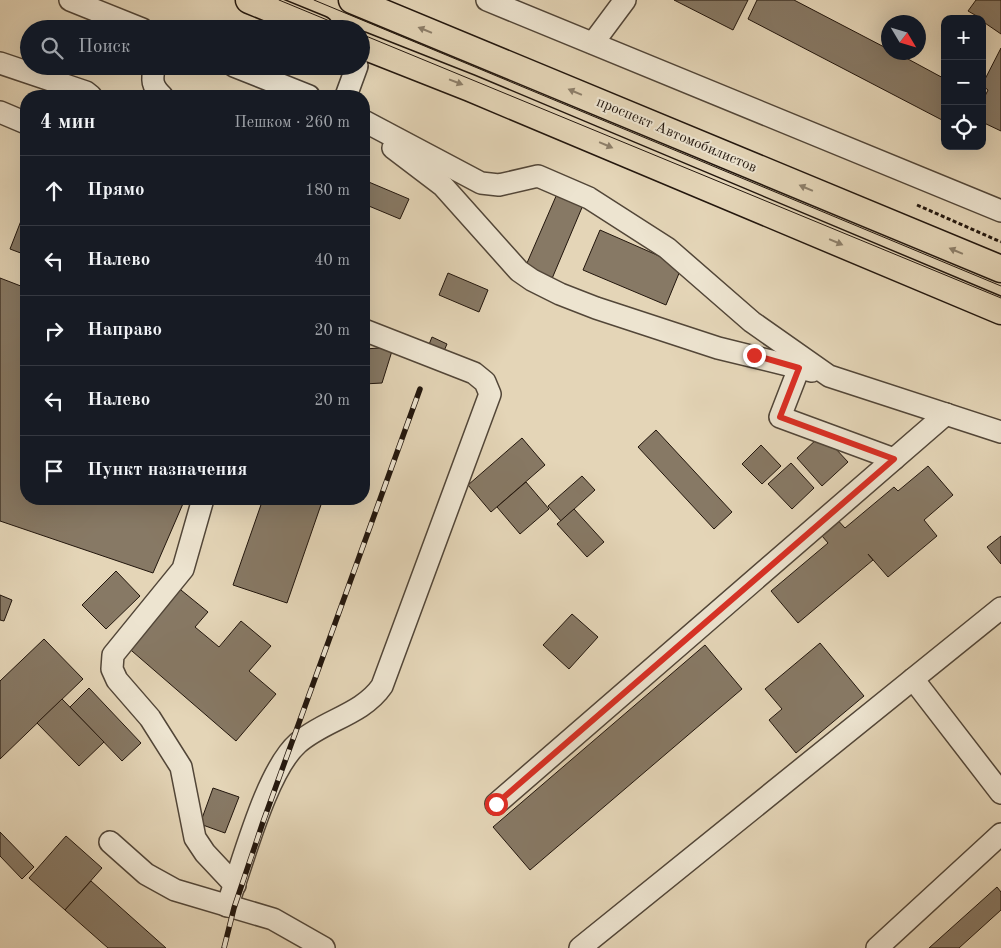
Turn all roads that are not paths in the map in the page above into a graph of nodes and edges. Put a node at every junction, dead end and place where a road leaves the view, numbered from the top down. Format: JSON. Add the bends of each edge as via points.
{"nodes":[{"id":1,"x":249,"y":0,"type":"edge"},
{"id":2,"x":352,"y":0,"type":"edge"},
{"id":3,"x":489,"y":0,"type":"edge"},
{"id":4,"x":625,"y":0,"type":"edge"},
{"id":5,"x":79,"y":2,"type":"edge"},
{"id":6,"x":121,"y":20,"type":"edge"},
{"id":7,"x":298,"y":20,"type":"edge"},
{"id":8,"x":593,"y":43,"type":"junction"},
{"id":9,"x":370,"y":56,"type":"edge"},
{"id":10,"x":0,"y":63,"type":"edge"},
{"id":11,"x":20,"y":70,"type":"edge"},
{"id":12,"x":36,"y":75,"type":"edge"},
{"id":13,"x":152,"y":75,"type":"edge"},
{"id":14,"x":256,"y":75,"type":"edge"},
{"id":15,"x":353,"y":75,"type":"edge"},
{"id":16,"x":80,"y":90,"type":"edge"},
{"id":17,"x":156,"y":90,"type":"edge"},
{"id":18,"x":294,"y":90,"type":"edge"},
{"id":19,"x":348,"y":90,"type":"edge"},
{"id":20,"x":0,"y":112,"type":"edge"},
{"id":21,"x":20,"y":120,"type":"edge"},
{"id":22,"x":370,"y":124,"type":"edge"},
{"id":23,"x":370,"y":131,"type":"edge"},
{"id":24,"x":1001,"y":211,"type":"edge"},
{"id":25,"x":1001,"y":269,"type":"edge"},
{"id":26,"x":1001,"y":311,"type":"edge"},
{"id":27,"x":370,"y":332,"type":"edge"},
{"id":28,"x":799,"y":368,"type":"junction"},
{"id":29,"x":829,"y":376,"type":"junction"},
{"id":30,"x":946,"y":414,"type":"junction"},
{"id":31,"x":1001,"y":432,"type":"edge"},
{"id":32,"x":894,"y":459,"type":"junction"},
{"id":33,"x":201,"y":505,"type":"edge"},
{"id":34,"x":1001,"y":608,"type":"edge"},
{"id":35,"x":912,"y":679,"type":"junction"},
{"id":36,"x":1001,"y":793,"type":"edge"},
{"id":37,"x":496,"y":804,"type":"dead end"},
{"id":38,"x":1001,"y":834,"type":"edge"},
{"id":39,"x":110,"y":842,"type":"dead end"},
{"id":40,"x":235,"y":885,"type":"junction"},
{"id":41,"x":227,"y":906,"type":"junction"},
{"id":42,"x":324,"y":948,"type":"edge"},
{"id":43,"x":580,"y":948,"type":"edge"},
{"id":44,"x":877,"y":948,"type":"edge"}],
"edges":[{"from":1,"to":7,"type":"main road"},
{"from":25,"to":2,"type":"main road","name":"проспект Автомобилистов","one_way":true},
{"from":3,"to":8,"type":"street"},
{"from":4,"to":8,"type":"street"},
{"from":5,"to":6,"type":"street"},
{"from":8,"to":24,"type":"street"},
{"from":9,"to":26,"type":"main road","one_way":true,"via":[[479,92]]},
{"from":10,"to":11,"type":"street"},
{"from":12,"to":16,"type":"street"},
{"from":13,"to":17,"type":"street"},
{"from":14,"to":18,"type":"street"},
{"from":15,"to":19,"type":"street"},
{"from":20,"to":21,"type":"street"},
{"from":22,"to":29,"type":"street","via":[[481,183],[499,185],[538,176],[590,198],[667,248],[752,322]]},
{"from":23,"to":28,"type":"street","via":[[443,186],[519,271],[532,280],[596,308],[718,348]]},
{"from":27,"to":40,"type":"street","via":[[474,373],[485,382],[490,394],[382,686],[367,703],[306,736],[288,754],[272,781]]},
{"from":28,"to":29,"type":"street"},
{"from":28,"to":32,"type":"street","via":[[780,417]]},
{"from":29,"to":30,"type":"street"},
{"from":30,"to":31,"type":"street"},
{"from":30,"to":32,"type":"street"},
{"from":32,"to":37,"type":"street"},
{"from":33,"to":40,"type":"street","via":[[183,569],[113,656],[112,669],[117,680],[171,747],[182,767],[195,838]]},
{"from":34,"to":35,"type":"street"},
{"from":35,"to":36,"type":"street"},
{"from":35,"to":43,"type":"street"},
{"from":38,"to":44,"type":"street"},
{"from":39,"to":41,"type":"street","via":[[146,874],[176,890]]},
{"from":40,"to":41,"type":"street"},
{"from":41,"to":42,"type":"street","via":[[273,919]]}]}
